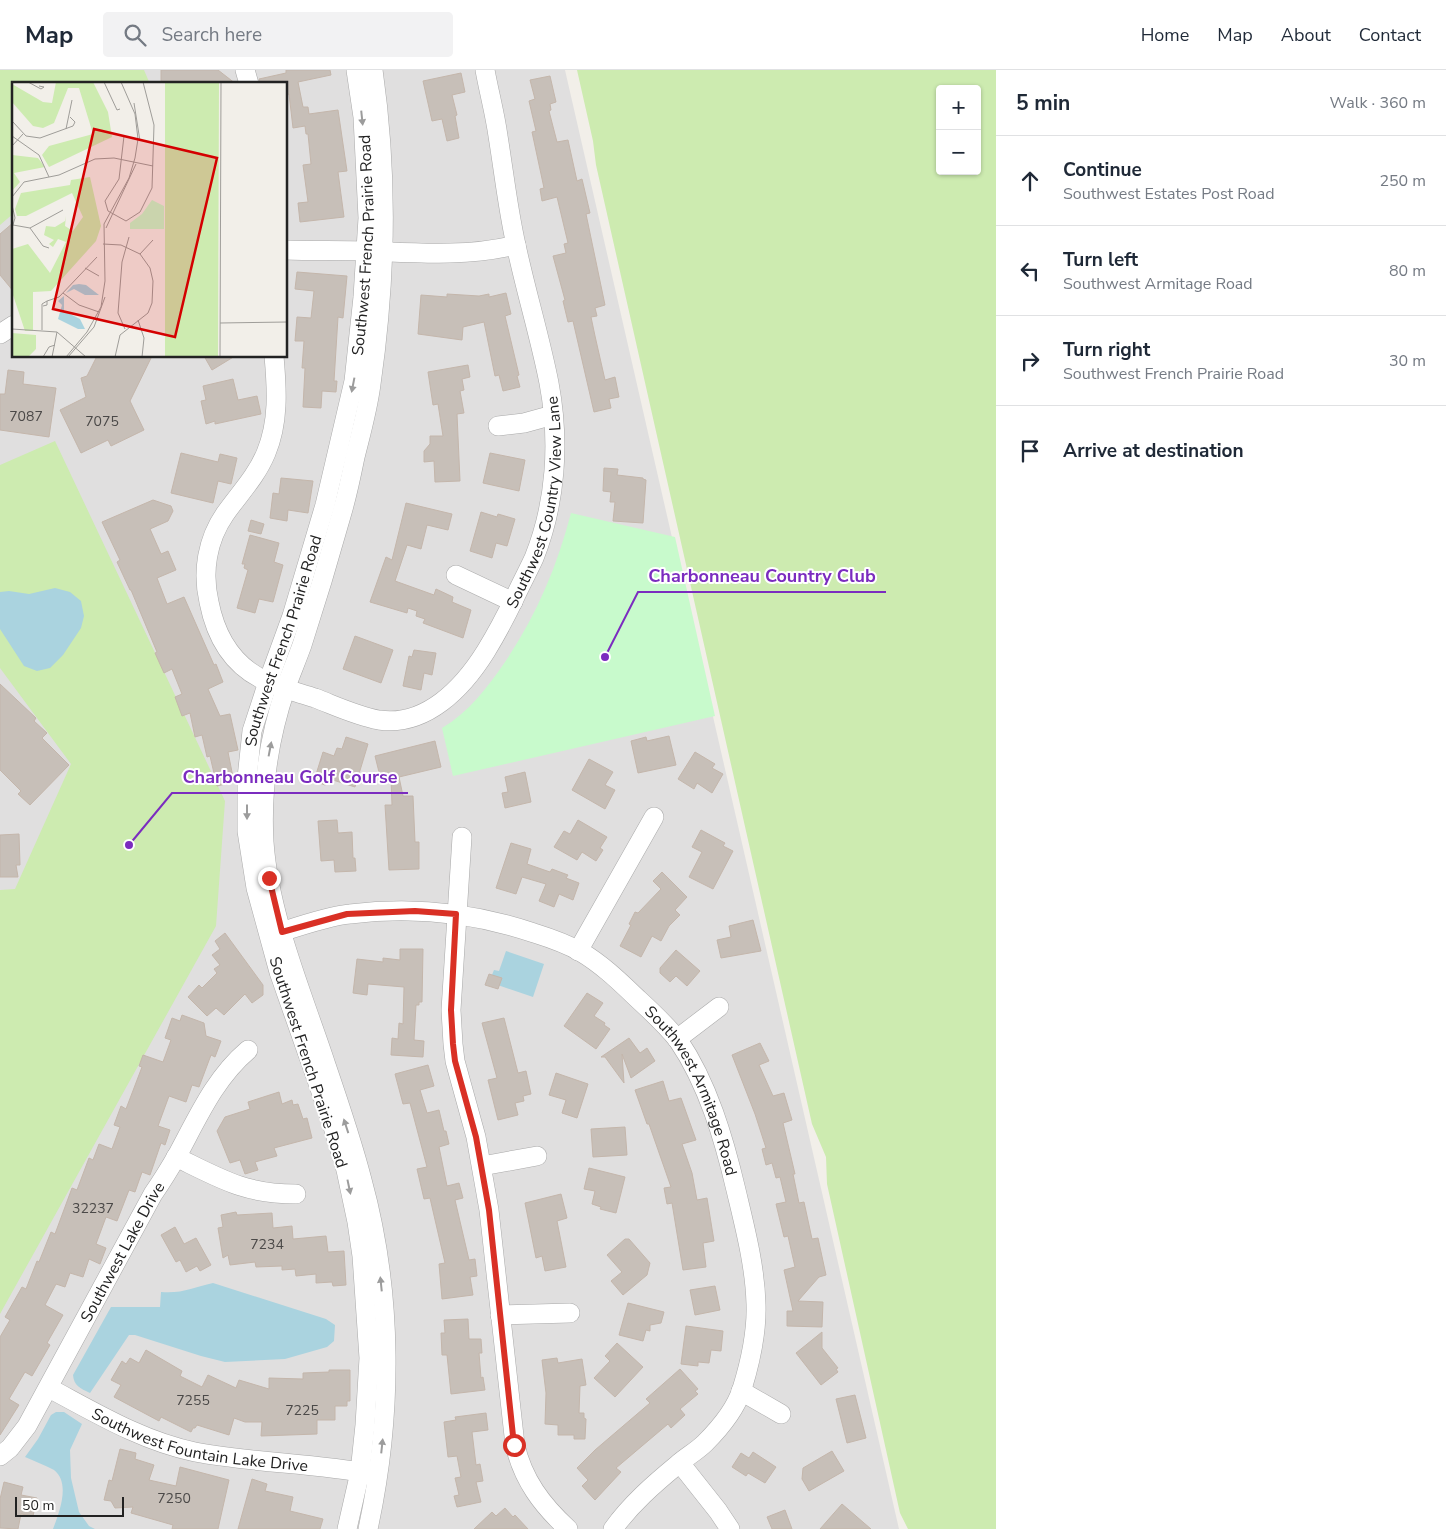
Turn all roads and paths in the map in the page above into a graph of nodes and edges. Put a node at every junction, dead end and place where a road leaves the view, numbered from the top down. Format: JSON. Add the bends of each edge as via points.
{"nodes":[{"id":1,"x":356,"y":70,"type":"edge"},
{"id":2,"x":373,"y":70,"type":"edge"},
{"id":3,"x":485,"y":70,"type":"edge"},
{"id":4,"x":516,"y":245,"type":"junction"},
{"id":5,"x":288,"y":250,"type":"edge"},
{"id":6,"x":376,"y":252,"type":"junction"},
{"id":7,"x":12,"y":326,"type":"edge"},
{"id":8,"x":0,"y":334,"type":"edge"},
{"id":9,"x":274,"y":358,"type":"edge"},
{"id":10,"x":553,"y":415,"type":"junction"},
{"id":11,"x":498,"y":426,"type":"dead end"},
{"id":12,"x":456,"y":575,"type":"dead end"},
{"id":13,"x":513,"y":602,"type":"junction"},
{"id":14,"x":277,"y":685,"type":"junction"},
{"id":15,"x":654,"y":817,"type":"dead end"},
{"id":16,"x":462,"y":837,"type":"dead end"},
{"id":17,"x":456,"y":914,"type":"junction"},
{"id":18,"x":275,"y":934,"type":"junction"},
{"id":19,"x":578,"y":950,"type":"junction"},
{"id":20,"x":719,"y":1007,"type":"dead end"},
{"id":21,"x":676,"y":1039,"type":"junction"},
{"id":22,"x":248,"y":1050,"type":"dead end"},
{"id":23,"x":176,"y":1156,"type":"junction"},
{"id":24,"x":537,"y":1156,"type":"dead end"},
{"id":25,"x":482,"y":1166,"type":"junction"},
{"id":26,"x":296,"y":1194,"type":"dead end"},
{"id":27,"x":570,"y":1313,"type":"dead end"},
{"id":28,"x":500,"y":1315,"type":"junction"},
{"id":29,"x":49,"y":1388,"type":"junction"},
{"id":30,"x":741,"y":1391,"type":"junction"},
{"id":31,"x":781,"y":1414,"type":"dead end"},
{"id":32,"x":0,"y":1456,"type":"edge"},
{"id":33,"x":680,"y":1463,"type":"junction"},
{"id":34,"x":369,"y":1474,"type":"junction"},
{"id":35,"x":347,"y":1529,"type":"edge"},
{"id":36,"x":368,"y":1529,"type":"edge"},
{"id":37,"x":568,"y":1529,"type":"edge"},
{"id":38,"x":613,"y":1529,"type":"edge"},
{"id":39,"x":730,"y":1529,"type":"edge"}],
"edges":[{"from":1,"to":6,"type":"street","name":"Southwest French Prairie Road","one_way":true,"via":[[363,117],[368,218]]},
{"from":2,"to":6,"type":"street","name":"Southwest French Prairie Road","via":[[382,154]]},
{"from":3,"to":4,"type":"street","name":"Southwest Country View Lane"},
{"from":4,"to":6,"type":"street","via":[[468,254]]},
{"from":4,"to":10,"type":"street","name":"Southwest Country View Lane","via":[[540,340]]},
{"from":5,"to":6,"type":"street"},
{"from":6,"to":14,"type":"street","name":"Southwest French Prairie Road","via":[[354,381],[326,506],[292,616]]},
{"from":7,"to":8,"type":"street"},
{"from":9,"to":14,"type":"street","name":"Southwest Country View Lane","via":[[277,408],[271,440],[252,480],[218,525],[206,570],[209,605],[229,654],[239,664]]},
{"from":10,"to":11,"type":"street"},
{"from":10,"to":13,"type":"street","name":"Southwest Country View Lane","via":[[555,466],[550,499],[533,559]]},
{"from":12,"to":13,"type":"street"},
{"from":13,"to":14,"type":"street","name":"Southwest Country View Lane","via":[[478,664],[440,704],[418,716],[399,720],[366,717]]},
{"from":14,"to":18,"type":"street","name":"Southwest French Prairie Road","via":[[252,731],[247,787],[247,831],[252,867]]},
{"from":15,"to":19,"type":"street"},
{"from":16,"to":17,"type":"street"},
{"from":17,"to":18,"type":"street","name":"Southwest Armitage Road","via":[[415,911],[347,914]]},
{"from":17,"to":19,"type":"street","name":"Southwest Armitage Road","via":[[508,924]]},
{"from":17,"to":25,"type":"street","via":[[451,1010],[453,1044]]},
{"from":18,"to":34,"type":"street","name":"Southwest French Prairie Road","via":[[346,1170],[357,1222],[366,1291]]},
{"from":19,"to":21,"type":"street","name":"Southwest Armitage Road","via":[[616,979]]},
{"from":20,"to":21,"type":"street"},
{"from":21,"to":30,"type":"street","name":"Southwest Armitage Road","via":[[704,1088],[722,1136],[748,1237],[754,1272],[756,1322]]},
{"from":22,"to":23,"type":"street","name":"Southwest Lake Drive","via":[[226,1070]]},
{"from":23,"to":26,"type":"street","via":[[249,1190]]},
{"from":23,"to":29,"type":"street","name":"Southwest Lake Drive"},
{"from":24,"to":25,"type":"street"},
{"from":25,"to":28,"type":"street"},
{"from":27,"to":28,"type":"street"},
{"from":28,"to":37,"type":"street","via":[[514,1445],[519,1462],[539,1498]]},
{"from":29,"to":32,"type":"street","name":"Southwest Lake Drive","via":[[27,1426]]},
{"from":29,"to":34,"type":"street","name":"Southwest Fountain Lake Drive","via":[[156,1441],[244,1459]]},
{"from":30,"to":31,"type":"street"},
{"from":30,"to":33,"type":"street","name":"Southwest Armitage Road","via":[[731,1411],[709,1439]]},
{"from":33,"to":38,"type":"street","name":"Southwest Armitage Road","via":[[645,1493]]},
{"from":33,"to":39,"type":"street"},
{"from":34,"to":35,"type":"street","name":"Southwest French Prairie Road"},
{"from":34,"to":36,"type":"street","name":"Southwest French Prairie Road"}]}
